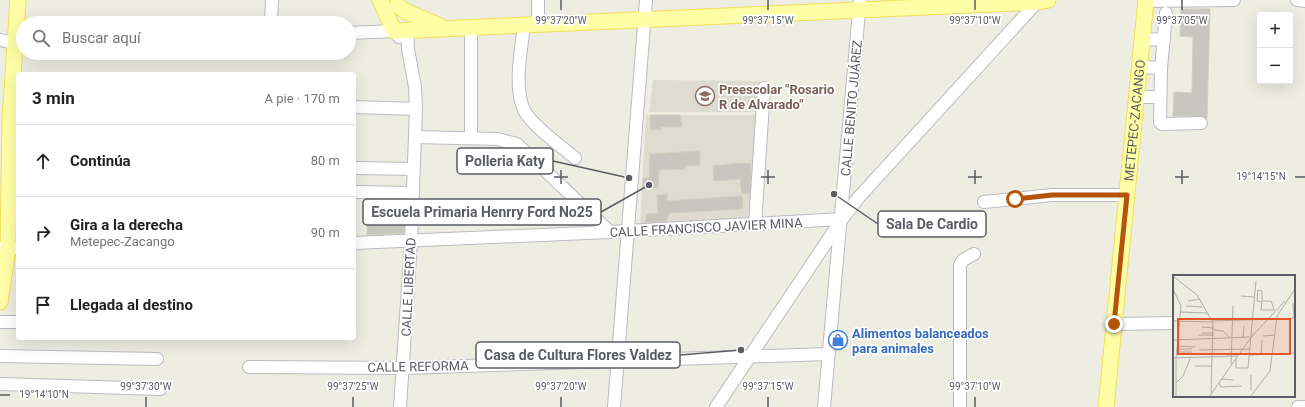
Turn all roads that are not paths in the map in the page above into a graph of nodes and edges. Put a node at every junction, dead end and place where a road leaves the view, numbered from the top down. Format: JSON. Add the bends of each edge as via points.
{"nodes":[{"id":1,"x":18,"y":0,"type":"edge"},
{"id":2,"x":272,"y":0,"type":"edge"},
{"id":3,"x":380,"y":0,"type":"edge"},
{"id":4,"x":538,"y":0,"type":"edge"},
{"id":5,"x":646,"y":0,"type":"edge"},
{"id":6,"x":1145,"y":0,"type":"edge"},
{"id":7,"x":1234,"y":0,"type":"edge"},
{"id":8,"x":1297,"y":0,"type":"edge"},
{"id":9,"x":1041,"y":1,"type":"edge"},
{"id":10,"x":1305,"y":1,"type":"edge"},
{"id":11,"x":396,"y":2,"type":"edge"},
{"id":12,"x":977,"y":2,"type":"edge"},
{"id":13,"x":859,"y":5,"type":"edge"},
{"id":14,"x":1166,"y":13,"type":"dead end"},
{"id":15,"x":18,"y":16,"type":"edge"},
{"id":16,"x":271,"y":16,"type":"edge"},
{"id":17,"x":646,"y":19,"type":"junction"},
{"id":18,"x":531,"y":25,"type":"junction"},
{"id":19,"x":449,"y":29,"type":"junction"},
{"id":20,"x":471,"y":29,"type":"junction"},
{"id":21,"x":400,"y":30,"type":"junction"},
{"id":22,"x":356,"y":33,"type":"edge"},
{"id":23,"x":1164,"y":39,"type":"junction"},
{"id":24,"x":0,"y":40,"type":"edge"},
{"id":25,"x":1142,"y":40,"type":"junction"},
{"id":26,"x":16,"y":43,"type":"edge"},
{"id":27,"x":16,"y":60,"type":"edge"},
{"id":28,"x":1139,"y":67,"type":"junction"},
{"id":29,"x":1161,"y":68,"type":"junction"},
{"id":30,"x":764,"y":88,"type":"dead end"},
{"id":31,"x":1136,"y":97,"type":"junction"},
{"id":32,"x":1160,"y":97,"type":"junction"},
{"id":33,"x":356,"y":107,"type":"edge"},
{"id":34,"x":416,"y":109,"type":"junction"},
{"id":35,"x":5,"y":121,"type":"edge"},
{"id":36,"x":1201,"y":123,"type":"dead end"},
{"id":37,"x":415,"y":137,"type":"junction"},
{"id":38,"x":470,"y":138,"type":"junction"},
{"id":39,"x":575,"y":158,"type":"dead end"},
{"id":40,"x":356,"y":168,"type":"edge"},
{"id":41,"x":413,"y":169,"type":"junction"},
{"id":42,"x":356,"y":192,"type":"edge"},
{"id":43,"x":413,"y":193,"type":"junction"},
{"id":44,"x":1127,"y":195,"type":"junction"},
{"id":45,"x":984,"y":202,"type":"dead end"},
{"id":46,"x":842,"y":219,"type":"junction"},
{"id":47,"x":755,"y":224,"type":"junction"},
{"id":48,"x":628,"y":230,"type":"junction"},
{"id":49,"x":610,"y":232,"type":"junction"},
{"id":50,"x":411,"y":242,"type":"junction"},
{"id":51,"x":356,"y":243,"type":"edge"},
{"id":52,"x":9,"y":248,"type":"edge"},
{"id":53,"x":974,"y":254,"type":"dead end"},
{"id":54,"x":2,"y":285,"type":"edge"},
{"id":55,"x":0,"y":302,"type":"edge"},
{"id":56,"x":0,"y":322,"type":"edge"},
{"id":57,"x":16,"y":322,"type":"edge"},
{"id":58,"x":1173,"y":323,"type":"edge"},
{"id":59,"x":1114,"y":324,"type":"junction"},
{"id":60,"x":828,"y":354,"type":"junction"},
{"id":61,"x":0,"y":356,"type":"edge"},
{"id":62,"x":750,"y":357,"type":"junction"},
{"id":63,"x":157,"y":359,"type":"dead end"},
{"id":64,"x":617,"y":362,"type":"junction"},
{"id":65,"x":248,"y":367,"type":"dead end"},
{"id":66,"x":403,"y":368,"type":"junction"},
{"id":67,"x":0,"y":384,"type":"edge"},
{"id":68,"x":160,"y":389,"type":"dead end"},
{"id":69,"x":400,"y":407,"type":"edge"},
{"id":70,"x":614,"y":407,"type":"edge"},
{"id":71,"x":716,"y":407,"type":"edge"},
{"id":72,"x":824,"y":407,"type":"edge"},
{"id":73,"x":960,"y":407,"type":"edge"},
{"id":74,"x":1106,"y":407,"type":"edge"},
{"id":75,"x":1298,"y":407,"type":"edge"},
{"id":76,"x":1305,"y":407,"type":"edge"}],
"edges":[{"from":1,"to":15,"type":"main road"},
{"from":2,"to":16,"type":"street"},
{"from":3,"to":21,"type":"main road"},
{"from":4,"to":18,"type":"street"},
{"from":5,"to":17,"type":"street"},
{"from":6,"to":7,"type":"street"},
{"from":6,"to":25,"type":"main road","name":"METEPEC-ZACANGO"},
{"from":8,"to":10,"type":"street"},
{"from":9,"to":12,"type":"main road"},
{"from":9,"to":46,"type":"street","via":[[859,197]]},
{"from":11,"to":19,"type":"main road","via":[[407,12]]},
{"from":11,"to":21,"type":"main road"},
{"from":12,"to":13,"type":"main road"},
{"from":13,"to":17,"type":"main road"},
{"from":13,"to":46,"type":"street","name":"CALLE BENITO JUÁREZ"},
{"from":14,"to":23,"type":"street"},
{"from":17,"to":18,"type":"main road"},
{"from":17,"to":48,"type":"street"},
{"from":18,"to":20,"type":"main road"},
{"from":18,"to":39,"type":"street","via":[[520,65],[519,88],[525,111]]},
{"from":19,"to":20,"type":"main road"},
{"from":19,"to":21,"type":"main road"},
{"from":20,"to":38,"type":"street"},
{"from":21,"to":22,"type":"street"},
{"from":21,"to":34,"type":"street","name":"CALLE LIBERTAD","via":[[414,73]]},
{"from":23,"to":25,"type":"street"},
{"from":23,"to":29,"type":"street"},
{"from":24,"to":26,"type":"street"},
{"from":25,"to":28,"type":"main road","name":"METEPEC-ZACANGO"},
{"from":27,"to":35,"type":"main road"},
{"from":28,"to":29,"type":"street"},
{"from":28,"to":31,"type":"main road","name":"METEPEC-ZACANGO"},
{"from":29,"to":32,"type":"street"},
{"from":30,"to":47,"type":"street"},
{"from":31,"to":32,"type":"street"},
{"from":31,"to":44,"type":"main road","name":"METEPEC-ZACANGO"},
{"from":32,"to":36,"type":"street","via":[[1161,123]]},
{"from":33,"to":34,"type":"street"},
{"from":34,"to":37,"type":"street","name":"CALLE LIBERTAD"},
{"from":35,"to":52,"type":"main road"},
{"from":37,"to":38,"type":"street"},
{"from":37,"to":41,"type":"street","name":"CALLE LIBERTAD"},
{"from":38,"to":49,"type":"street","via":[[497,138],[517,144]]},
{"from":40,"to":41,"type":"street"},
{"from":41,"to":43,"type":"street","name":"CALLE LIBERTAD"},
{"from":42,"to":43,"type":"street"},
{"from":43,"to":50,"type":"street","name":"CALLE LIBERTAD"},
{"from":44,"to":45,"type":"street","via":[[1052,195]]},
{"from":44,"to":59,"type":"main road","name":"METEPEC-ZACANGO"},
{"from":46,"to":47,"type":"street","name":"CALLE FRANCISCO JAVIER MINA"},
{"from":46,"to":60,"type":"street","name":"CALLE BENITO JUÁREZ"},
{"from":46,"to":62,"type":"street"},
{"from":47,"to":48,"type":"street","name":"CALLE FRANCISCO JAVIER MINA"},
{"from":48,"to":49,"type":"street","name":"CALLE FRANCISCO JAVIER MINA"},
{"from":48,"to":64,"type":"street"},
{"from":49,"to":50,"type":"street","name":"CALLE FRANCISCO JAVIER MINA"},
{"from":50,"to":51,"type":"street","name":"CALLE FRANCISCO JAVIER MINA"},
{"from":50,"to":66,"type":"street","name":"CALLE LIBERTAD"},
{"from":52,"to":54,"type":"main road"},
{"from":53,"to":73,"type":"street","via":[[963,260],[960,265]]},
{"from":54,"to":55,"type":"main road"},
{"from":56,"to":57,"type":"street"},
{"from":58,"to":59,"type":"street"},
{"from":59,"to":74,"type":"main road","name":"METEPEC-ZACANGO"},
{"from":60,"to":62,"type":"street","name":"CALLE REFORMA"},
{"from":60,"to":72,"type":"street","name":"CALLE BENITO JUÁREZ"},
{"from":61,"to":63,"type":"street"},
{"from":62,"to":64,"type":"street","name":"CALLE REFORMA"},
{"from":62,"to":71,"type":"street"},
{"from":64,"to":66,"type":"street","name":"CALLE REFORMA"},
{"from":64,"to":70,"type":"street"},
{"from":65,"to":66,"type":"street","name":"CALLE REFORMA"},
{"from":66,"to":69,"type":"street","name":"CALLE LIBERTAD"},
{"from":67,"to":68,"type":"street"},
{"from":75,"to":76,"type":"street"}]}
